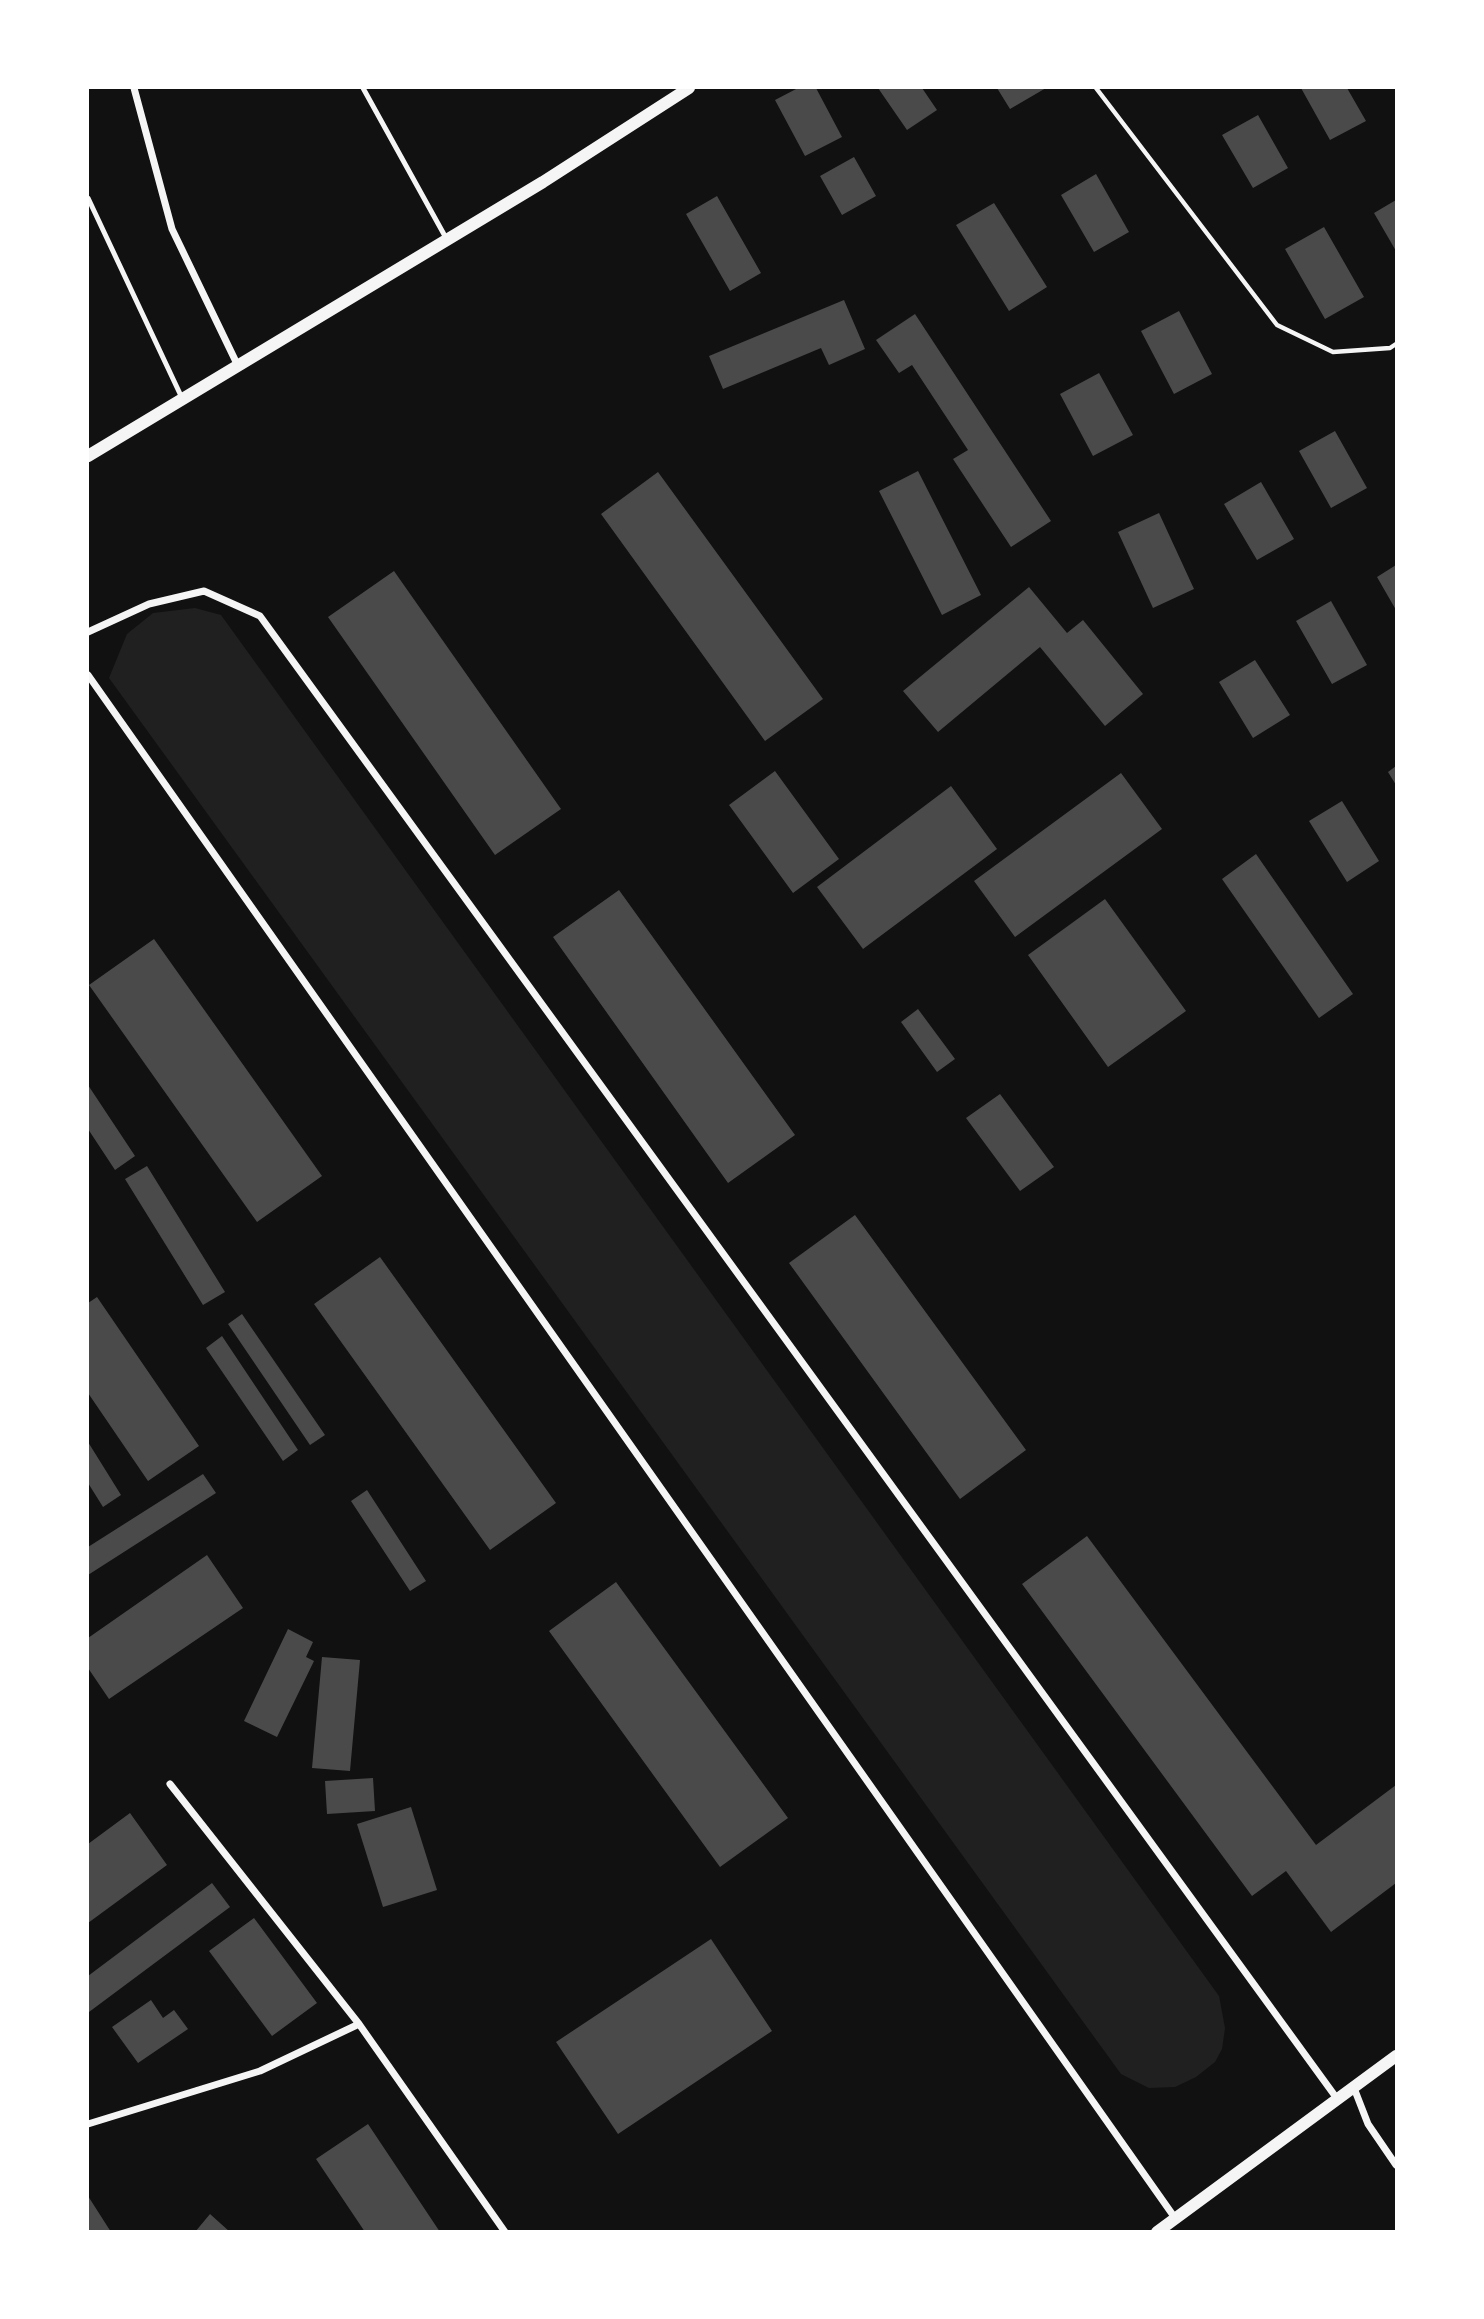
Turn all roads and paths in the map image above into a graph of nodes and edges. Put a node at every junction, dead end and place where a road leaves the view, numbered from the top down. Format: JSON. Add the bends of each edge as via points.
{"nodes":[{"id":1,"x":134,"y":88,"type":"edge"},
{"id":2,"x":363,"y":88,"type":"edge"},
{"id":3,"x":689,"y":88,"type":"edge"},
{"id":4,"x":1096,"y":88,"type":"edge"},
{"id":5,"x":88,"y":198,"type":"edge"},
{"id":6,"x":447,"y":240,"type":"junction"},
{"id":7,"x":1396,"y":344,"type":"edge"},
{"id":8,"x":238,"y":366,"type":"junction"},
{"id":9,"x":183,"y":399,"type":"junction"},
{"id":10,"x":88,"y":456,"type":"edge"},
{"id":11,"x":88,"y":632,"type":"edge"},
{"id":12,"x":88,"y":675,"type":"edge"},
{"id":13,"x":170,"y":1784,"type":"dead end"},
{"id":14,"x":359,"y":2024,"type":"junction"},
{"id":15,"x":1396,"y":2056,"type":"edge"},
{"id":16,"x":1354,"y":2088,"type":"junction"},
{"id":17,"x":1338,"y":2100,"type":"junction"},
{"id":18,"x":88,"y":2124,"type":"edge"},
{"id":19,"x":1396,"y":2165,"type":"edge"},
{"id":20,"x":1175,"y":2218,"type":"junction"},
{"id":21,"x":505,"y":2231,"type":"edge"},
{"id":22,"x":1157,"y":2231,"type":"edge"}],
"edges":[{"from":1,"to":8,"type":"street","via":[[172,229]]},
{"from":2,"to":6,"type":"lane"},
{"from":3,"to":6,"type":"street"},
{"from":4,"to":7,"type":"path","via":[[1277,325],[1333,352]]},
{"from":5,"to":9,"type":"lane"},
{"from":6,"to":8,"type":"street"},
{"from":8,"to":9,"type":"street"},
{"from":9,"to":10,"type":"street"},
{"from":11,"to":17,"type":"street","via":[[149,604],[204,591],[260,616]]},
{"from":12,"to":20,"type":"street"},
{"from":13,"to":14,"type":"street"},
{"from":14,"to":18,"type":"street","via":[[260,2071]]},
{"from":14,"to":21,"type":"street"},
{"from":15,"to":16,"type":"street"},
{"from":16,"to":17,"type":"street"},
{"from":16,"to":19,"type":"street","via":[[1368,2124]]},
{"from":17,"to":20,"type":"street"},
{"from":20,"to":22,"type":"street"}]}
